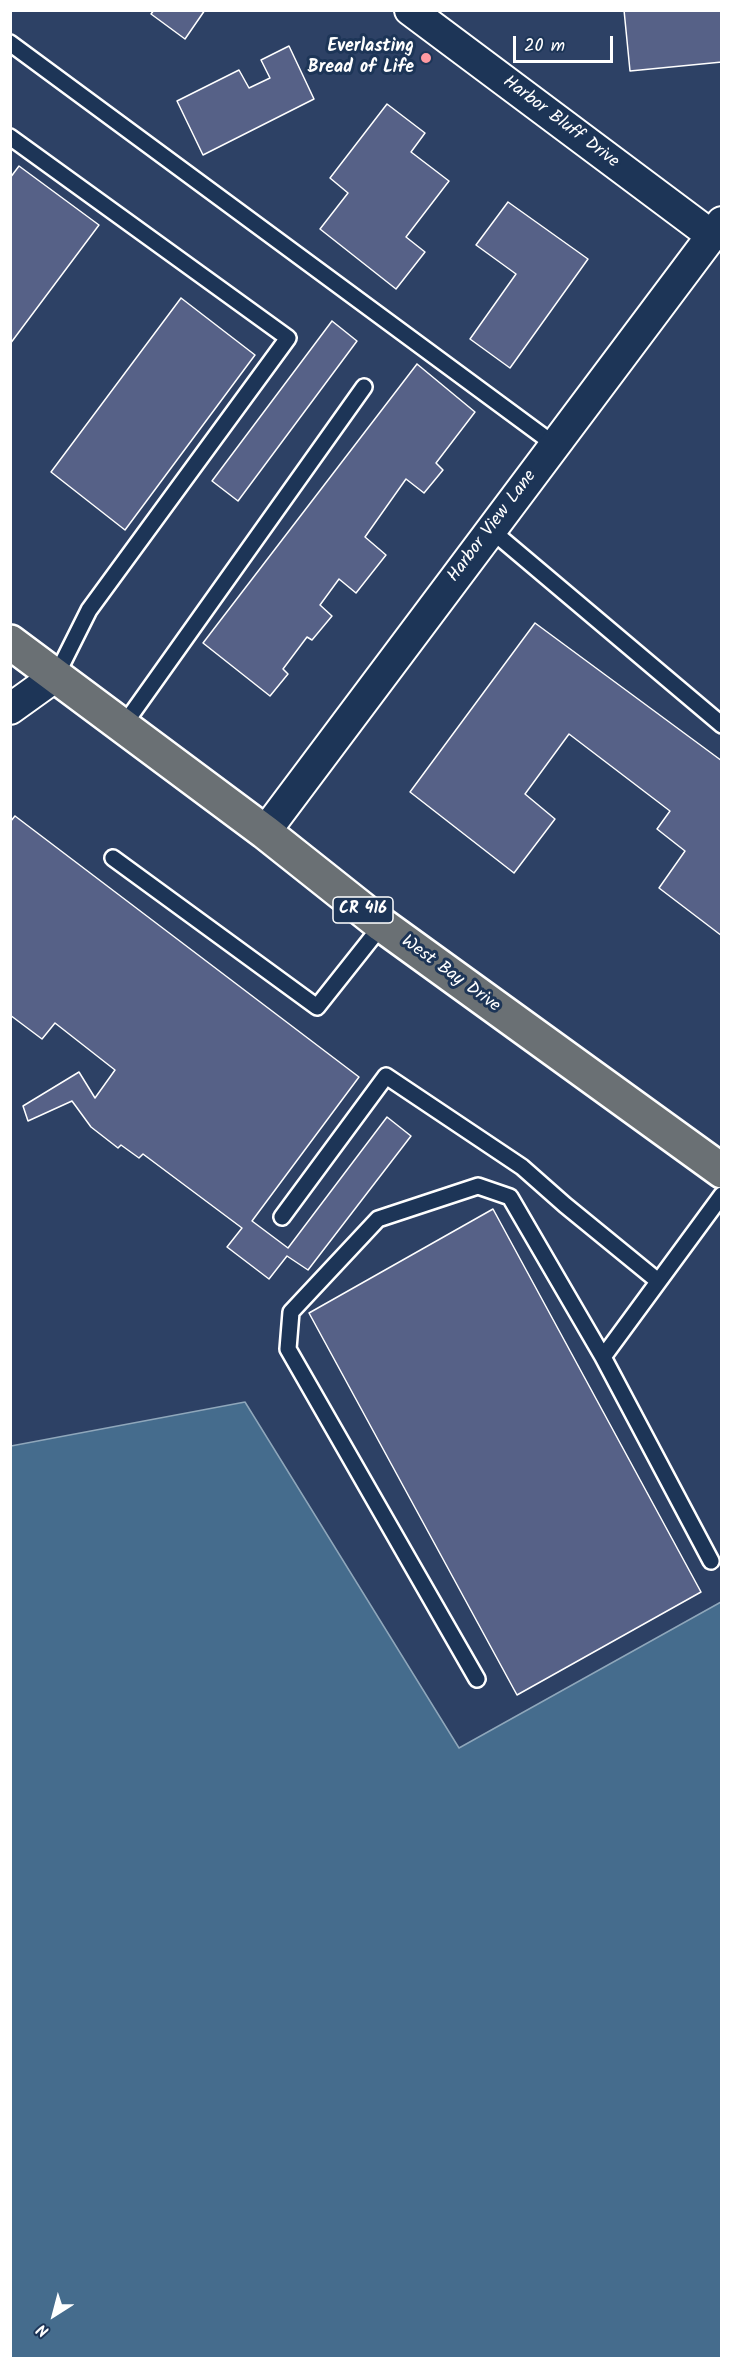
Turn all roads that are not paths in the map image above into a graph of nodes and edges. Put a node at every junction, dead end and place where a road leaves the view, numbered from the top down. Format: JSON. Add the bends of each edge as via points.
{"nodes":[{"id":1,"x":410,"y":10,"type":"edge"},
{"id":2,"x":10,"y":43,"type":"edge"},
{"id":3,"x":10,"y":137,"type":"edge"},
{"id":4,"x":716,"y":229,"type":"edge"},
{"id":5,"x":364,"y":387,"type":"dead end"},
{"id":6,"x":555,"y":445,"type":"junction"},
{"id":7,"x":491,"y":530,"type":"junction"},
{"id":8,"x":10,"y":642,"type":"edge"},
{"id":9,"x":56,"y":676,"type":"junction"},
{"id":10,"x":10,"y":709,"type":"edge"},
{"id":11,"x":722,"y":725,"type":"edge"},
{"id":12,"x":123,"y":726,"type":"junction"},
{"id":13,"x":265,"y":832,"type":"junction"},
{"id":14,"x":113,"y":858,"type":"dead end"},
{"id":15,"x":382,"y":925,"type":"junction"},
{"id":16,"x":722,"y":1171,"type":"edge"},
{"id":17,"x":722,"y":1195,"type":"edge"},
{"id":18,"x":282,"y":1217,"type":"dead end"},
{"id":19,"x":658,"y":1281,"type":"junction"},
{"id":20,"x":603,"y":1357,"type":"junction"},
{"id":21,"x":711,"y":1562,"type":"dead end"},
{"id":22,"x":477,"y":1679,"type":"dead end"}],
"edges":[{"from":1,"to":4,"type":"street","name":"Harbor Bluff Drive"},
{"from":2,"to":6,"type":"lane"},
{"from":3,"to":9,"type":"lane","via":[[288,338],[89,610]]},
{"from":4,"to":6,"type":"street","name":"Harbor View Lane"},
{"from":5,"to":12,"type":"lane"},
{"from":6,"to":7,"type":"street","name":"Harbor View Lane"},
{"from":7,"to":11,"type":"lane"},
{"from":7,"to":13,"type":"street","name":"Harbor View Lane"},
{"from":8,"to":9,"type":"main road","name":"West Bay Drive","number":"CR 416"},
{"from":9,"to":10,"type":"street"},
{"from":9,"to":12,"type":"main road","name":"West Bay Drive","number":"CR 416"},
{"from":12,"to":13,"type":"main road","name":"West Bay Drive","number":"CR 416"},
{"from":13,"to":15,"type":"main road","name":"West Bay Drive","number":"CR 416"},
{"from":14,"to":15,"type":"lane","via":[[317,1007]]},
{"from":15,"to":16,"type":"main road","name":"West Bay Drive","number":"CR 416"},
{"from":17,"to":19,"type":"lane"},
{"from":18,"to":19,"type":"lane","via":[[386,1076],[522,1167]]},
{"from":19,"to":20,"type":"lane"},
{"from":20,"to":21,"type":"lane"},
{"from":20,"to":22,"type":"lane","via":[[510,1197],[478,1186],[378,1219],[291,1312],[288,1349]]}]}
